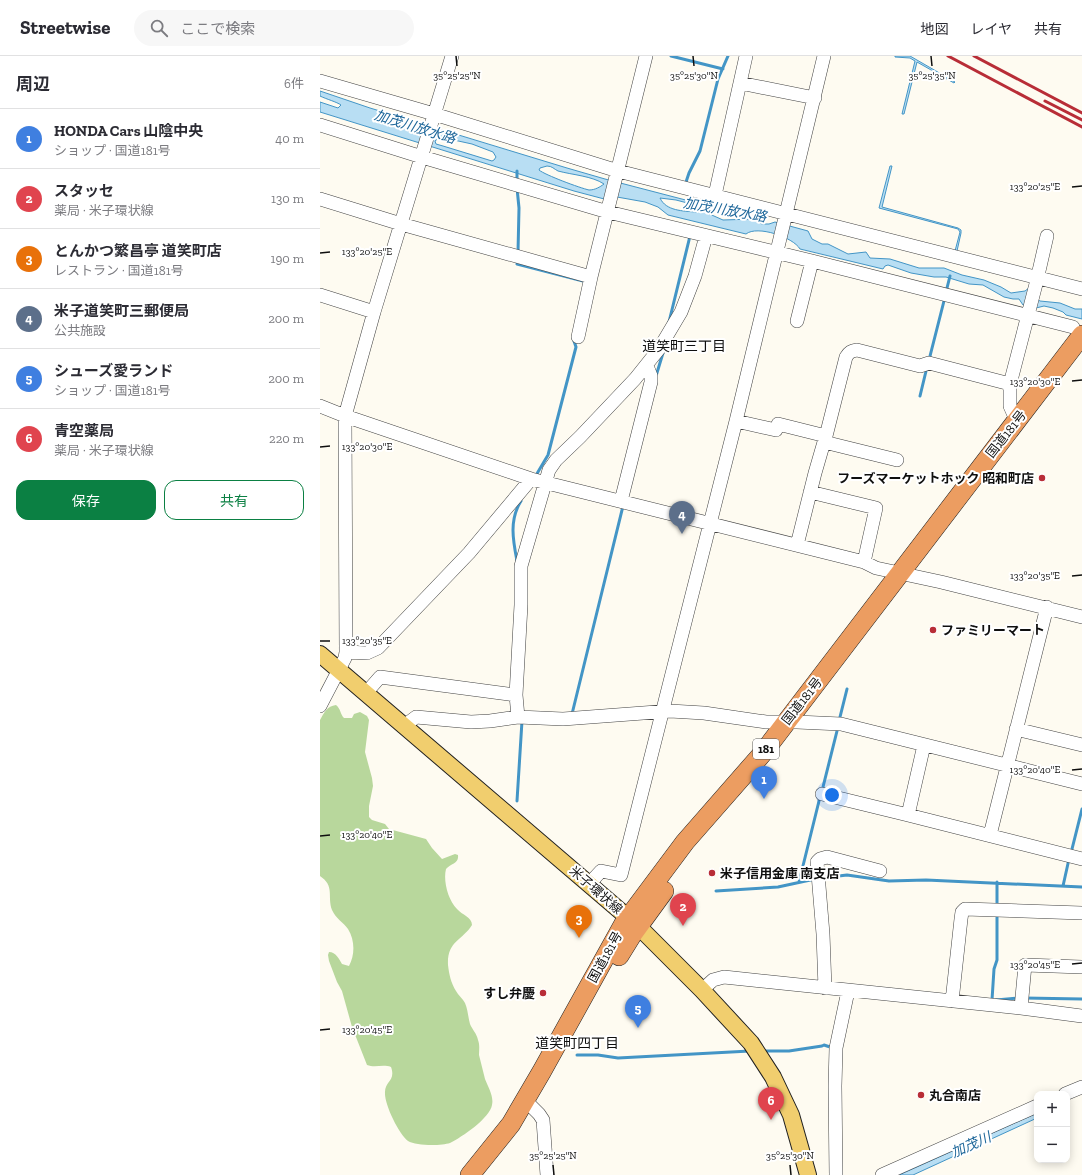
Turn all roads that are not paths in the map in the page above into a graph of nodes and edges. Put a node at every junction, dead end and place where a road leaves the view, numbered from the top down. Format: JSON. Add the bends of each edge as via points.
{"nodes":[{"id":1,"x":452,"y":56,"type":"edge"},
{"id":2,"x":646,"y":56,"type":"edge"},
{"id":3,"x":746,"y":56,"type":"edge"},
{"id":4,"x":824,"y":56,"type":"edge"},
{"id":5,"x":320,"y":81,"type":"edge"},
{"id":6,"x":740,"y":84,"type":"junction"},
{"id":7,"x":814,"y":98,"type":"junction"},
{"id":8,"x":433,"y":118,"type":"junction"},
{"id":9,"x":320,"y":125,"type":"edge"},
{"id":10,"x":423,"y":154,"type":"junction"},
{"id":11,"x":618,"y":173,"type":"junction"},
{"id":12,"x":715,"y":195,"type":"junction"},
{"id":13,"x":320,"y":199,"type":"edge"},
{"id":14,"x":609,"y":209,"type":"junction"},
{"id":15,"x":786,"y":216,"type":"junction"},
{"id":16,"x":401,"y":224,"type":"junction"},
{"id":17,"x":706,"y":236,"type":"junction"},
{"id":18,"x":1047,"y":236,"type":"dead end"},
{"id":19,"x":777,"y":250,"type":"junction"},
{"id":20,"x":812,"y":261,"type":"junction"},
{"id":21,"x":591,"y":277,"type":"junction"},
{"id":22,"x":1036,"y":280,"type":"junction"},
{"id":23,"x":1082,"y":288,"type":"edge"},
{"id":24,"x":320,"y":295,"type":"edge"},
{"id":25,"x":374,"y":312,"type":"junction"},
{"id":26,"x":1027,"y":314,"type":"junction"},
{"id":27,"x":797,"y":321,"type":"dead end"},
{"id":28,"x":1078,"y":331,"type":"edge"},
{"id":29,"x":578,"y":337,"type":"dead end"},
{"id":30,"x":1082,"y":355,"type":"edge"},
{"id":31,"x":647,"y":366,"type":"junction"},
{"id":32,"x":1010,"y":384,"type":"junction"},
{"id":33,"x":320,"y":406,"type":"edge"},
{"id":34,"x":1014,"y":415,"type":"dead end"},
{"id":35,"x":345,"y":416,"type":"junction"},
{"id":36,"x":736,"y":421,"type":"junction"},
{"id":37,"x":825,"y":439,"type":"junction"},
{"id":38,"x":897,"y":460,"type":"dead end"},
{"id":39,"x":531,"y":479,"type":"junction"},
{"id":40,"x":545,"y":482,"type":"junction"},
{"id":41,"x":810,"y":492,"type":"junction"},
{"id":42,"x":621,"y":500,"type":"junction"},
{"id":43,"x":710,"y":523,"type":"junction"},
{"id":44,"x":796,"y":545,"type":"junction"},
{"id":45,"x":864,"y":562,"type":"junction"},
{"id":46,"x":905,"y":574,"type":"junction"},
{"id":47,"x":1047,"y":607,"type":"junction"},
{"id":48,"x":1082,"y":617,"type":"edge"},
{"id":49,"x":346,"y":652,"type":"junction"},
{"id":50,"x":320,"y":654,"type":"edge"},
{"id":51,"x":339,"y":670,"type":"junction"},
{"id":52,"x":366,"y":693,"type":"junction"},
{"id":53,"x":516,"y":695,"type":"junction"},
{"id":54,"x":320,"y":706,"type":"edge"},
{"id":55,"x":662,"y":712,"type":"junction"},
{"id":56,"x":518,"y":717,"type":"junction"},
{"id":57,"x":791,"y":722,"type":"junction"},
{"id":58,"x":404,"y":726,"type":"junction"},
{"id":59,"x":1016,"y":729,"type":"junction"},
{"id":60,"x":924,"y":745,"type":"junction"},
{"id":61,"x":1082,"y":745,"type":"edge"},
{"id":62,"x":1007,"y":765,"type":"junction"},
{"id":63,"x":1082,"y":784,"type":"edge"},
{"id":64,"x":822,"y":794,"type":"dead end"},
{"id":65,"x":908,"y":815,"type":"junction"},
{"id":66,"x":990,"y":835,"type":"junction"},
{"id":67,"x":1082,"y":859,"type":"edge"},
{"id":68,"x":880,"y":872,"type":"dead end"},
{"id":69,"x":589,"y":884,"type":"junction"},
{"id":70,"x":1082,"y":913,"type":"edge"},
{"id":71,"x":634,"y":922,"type":"junction"},
{"id":72,"x":1082,"y":967,"type":"edge"},
{"id":73,"x":825,"y":988,"type":"junction"},
{"id":74,"x":702,"y":990,"type":"junction"},
{"id":75,"x":848,"y":991,"type":"junction"},
{"id":76,"x":952,"y":1001,"type":"junction"},
{"id":77,"x":1021,"y":1008,"type":"junction"},
{"id":78,"x":1082,"y":1016,"type":"edge"},
{"id":79,"x":1082,"y":1087,"type":"edge"},
{"id":80,"x":1070,"y":1092,"type":"edge"},
{"id":81,"x":527,"y":1102,"type":"junction"},
{"id":82,"x":1034,"y":1107,"type":"edge"},
{"id":83,"x":470,"y":1175,"type":"edge"},
{"id":84,"x":482,"y":1175,"type":"edge"},
{"id":85,"x":547,"y":1175,"type":"edge"},
{"id":86,"x":808,"y":1175,"type":"edge"},
{"id":87,"x":836,"y":1175,"type":"edge"},
{"id":88,"x":882,"y":1175,"type":"edge"}],
"edges":[{"from":1,"to":8,"type":"street"},
{"from":2,"to":11,"type":"street"},
{"from":3,"to":6,"type":"street"},
{"from":4,"to":7,"type":"street"},
{"from":5,"to":8,"type":"street"},
{"from":6,"to":7,"type":"street"},
{"from":6,"to":12,"type":"street"},
{"from":7,"to":15,"type":"street"},
{"from":8,"to":10,"type":"street"},
{"from":8,"to":11,"type":"street"},
{"from":9,"to":10,"type":"street"},
{"from":10,"to":14,"type":"street"},
{"from":10,"to":16,"type":"street"},
{"from":11,"to":12,"type":"street"},
{"from":11,"to":14,"type":"street"},
{"from":12,"to":15,"type":"street"},
{"from":13,"to":16,"type":"street"},
{"from":14,"to":17,"type":"street"},
{"from":14,"to":21,"type":"street"},
{"from":15,"to":19,"type":"street"},
{"from":15,"to":22,"type":"street"},
{"from":16,"to":21,"type":"street"},
{"from":16,"to":25,"type":"street"},
{"from":17,"to":19,"type":"street"},
{"from":17,"to":31,"type":"street","via":[[695,276],[681,312]]},
{"from":18,"to":22,"type":"street"},
{"from":19,"to":20,"type":"street"},
{"from":19,"to":36,"type":"street"},
{"from":20,"to":26,"type":"street"},
{"from":20,"to":27,"type":"street"},
{"from":21,"to":29,"type":"street"},
{"from":22,"to":23,"type":"street"},
{"from":22,"to":26,"type":"street"},
{"from":24,"to":25,"type":"street"},
{"from":25,"to":35,"type":"street"},
{"from":26,"to":28,"type":"street"},
{"from":26,"to":32,"type":"street"},
{"from":28,"to":46,"type":"highway","name":"国道181号","number":"181"},
{"from":30,"to":46,"type":"highway","name":"国道181号","number":"181"},
{"from":31,"to":40,"type":"street","via":[[556,460]]},
{"from":31,"to":42,"type":"street","via":[[651,382]]},
{"from":32,"to":34,"type":"street","via":[[1010,406]]},
{"from":32,"to":37,"type":"street","via":[[929,363],[920,366],[857,350],[852,351],[846,357]]},
{"from":33,"to":35,"type":"street"},
{"from":35,"to":39,"type":"street"},
{"from":35,"to":49,"type":"street"},
{"from":36,"to":37,"type":"street","via":[[776,430],[778,424]]},
{"from":36,"to":43,"type":"street"},
{"from":37,"to":38,"type":"street"},
{"from":37,"to":41,"type":"street"},
{"from":39,"to":40,"type":"street"},
{"from":39,"to":49,"type":"street","via":[[469,553],[378,648],[367,653]]},
{"from":40,"to":42,"type":"street"},
{"from":40,"to":53,"type":"street","via":[[521,566]]},
{"from":41,"to":44,"type":"street"},
{"from":41,"to":45,"type":"street","via":[[876,508]]},
{"from":42,"to":43,"type":"street"},
{"from":43,"to":44,"type":"street"},
{"from":43,"to":55,"type":"street"},
{"from":44,"to":45,"type":"street"},
{"from":45,"to":46,"type":"street","via":[[876,568]]},
{"from":46,"to":47,"type":"street"},
{"from":46,"to":57,"type":"highway","name":"国道181号","number":"181"},
{"from":47,"to":48,"type":"street"},
{"from":47,"to":59,"type":"street"},
{"from":49,"to":51,"type":"street"},
{"from":50,"to":51,"type":"main road","name":"米子環状線"},
{"from":51,"to":52,"type":"main road","name":"米子環状線"},
{"from":51,"to":54,"type":"street"},
{"from":52,"to":53,"type":"street","via":[[380,677]]},
{"from":52,"to":58,"type":"main road","name":"米子環状線"},
{"from":53,"to":56,"type":"street"},
{"from":55,"to":56,"type":"street","via":[[563,719]]},
{"from":55,"to":57,"type":"street","via":[[704,713],[758,721]]},
{"from":55,"to":69,"type":"street","via":[[621,875],[601,871]]},
{"from":56,"to":58,"type":"street","via":[[471,722],[416,717]]},
{"from":57,"to":60,"type":"street","via":[[841,724]]},
{"from":57,"to":71,"type":"highway","name":"国道181号","number":"181","via":[[751,782]]},
{"from":58,"to":69,"type":"main road","name":"米子環状線"},
{"from":59,"to":61,"type":"street"},
{"from":59,"to":62,"type":"street"},
{"from":60,"to":62,"type":"street"},
{"from":60,"to":65,"type":"street"},
{"from":62,"to":63,"type":"street"},
{"from":62,"to":66,"type":"street"},
{"from":64,"to":65,"type":"street"},
{"from":65,"to":66,"type":"street"},
{"from":66,"to":67,"type":"street"},
{"from":68,"to":73,"type":"street","via":[[827,857],[817,862]]},
{"from":69,"to":71,"type":"main road","name":"米子環状線"},
{"from":70,"to":76,"type":"street","via":[[965,909],[961,919]]},
{"from":71,"to":74,"type":"main road","name":"米子環状線"},
{"from":71,"to":81,"type":"highway","name":"国道181号","number":"181","via":[[622,951],[550,1076]]},
{"from":72,"to":77,"type":"street","via":[[1025,965]]},
{"from":73,"to":74,"type":"street","via":[[724,977],[713,980]]},
{"from":73,"to":75,"type":"street"},
{"from":74,"to":86,"type":"main road","name":"米子環状線","via":[[751,1042],[774,1077],[791,1115]]},
{"from":75,"to":76,"type":"street"},
{"from":75,"to":87,"type":"street","via":[[836,1048]]},
{"from":76,"to":77,"type":"street"},
{"from":77,"to":78,"type":"street"},
{"from":79,"to":80,"type":"street"},
{"from":81,"to":83,"type":"highway","name":"国道181号","number":"181"},
{"from":81,"to":84,"type":"highway","name":"国道181号","number":"181","via":[[509,1138]]},
{"from":81,"to":85,"type":"street","via":[[544,1120]]},
{"from":82,"to":88,"type":"street"}]}
